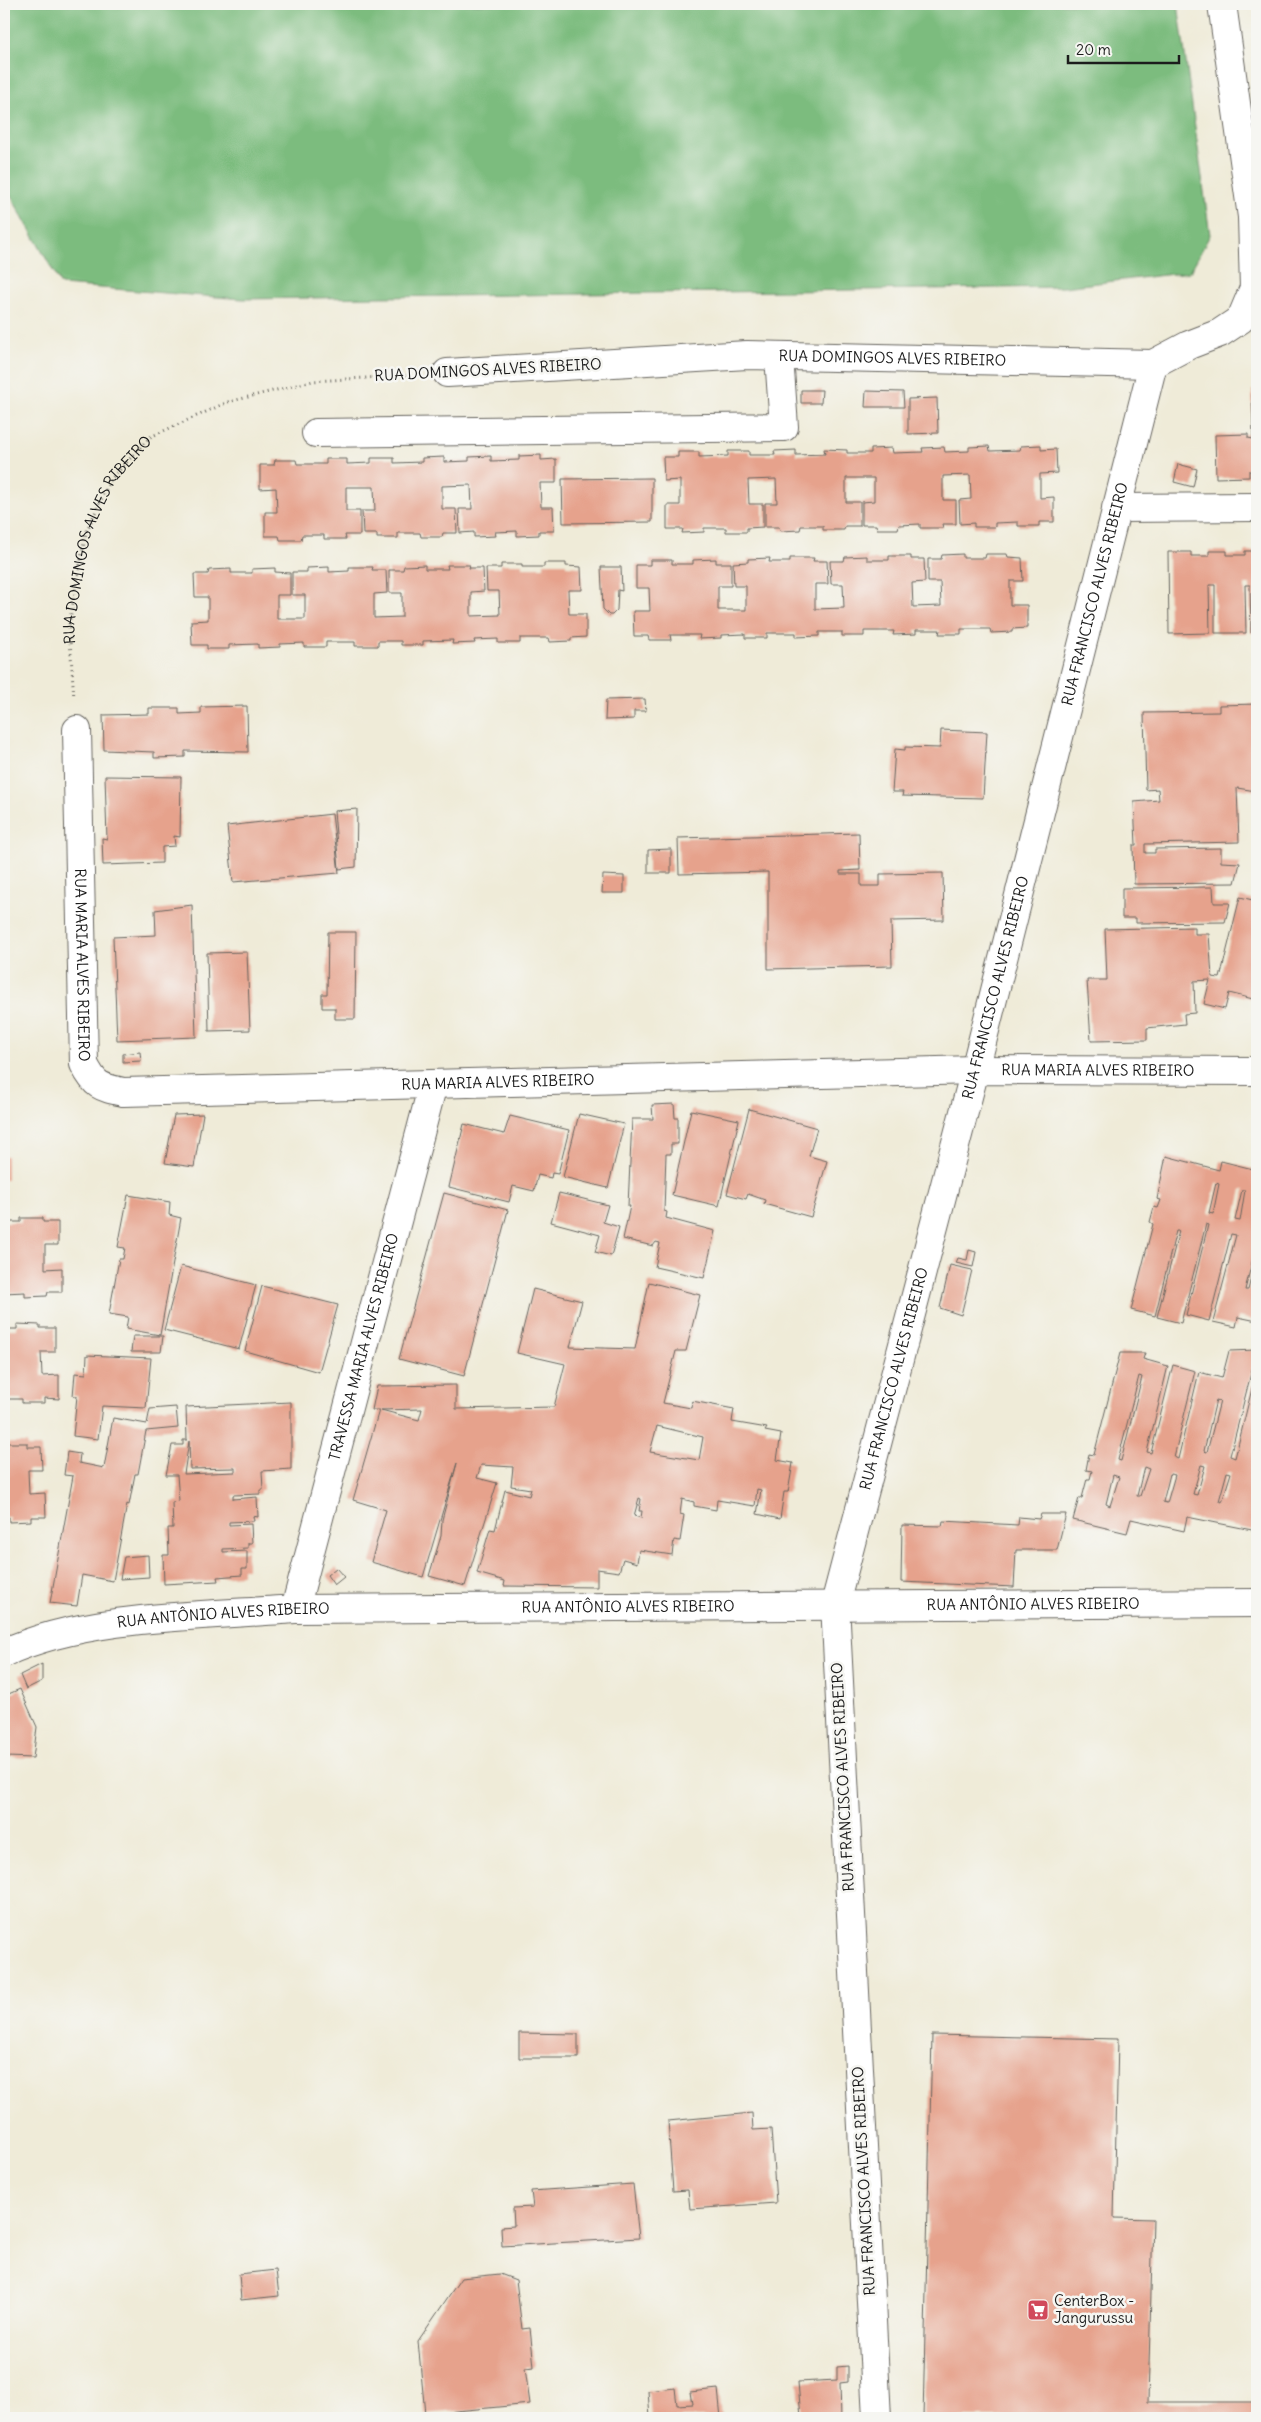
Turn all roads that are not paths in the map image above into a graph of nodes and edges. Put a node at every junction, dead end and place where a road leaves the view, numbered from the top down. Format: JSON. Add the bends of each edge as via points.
{"nodes":[{"id":1,"x":1222,"y":4,"type":"edge"},
{"id":2,"x":1249,"y":319,"type":"edge"},
{"id":3,"x":779,"y":356,"type":"junction"},
{"id":4,"x":1153,"y":364,"type":"junction"},
{"id":5,"x":447,"y":373,"type":"road end"},
{"id":6,"x":316,"y":433,"type":"dead end"},
{"id":7,"x":1257,"y":507,"type":"edge"},
{"id":8,"x":1116,"y":508,"type":"junction"},
{"id":9,"x":77,"y":730,"type":"road end"},
{"id":10,"x":974,"y":1070,"type":"junction"},
{"id":11,"x":1257,"y":1071,"type":"edge"},
{"id":12,"x":433,"y":1084,"type":"junction"},
{"id":13,"x":1257,"y":1603,"type":"edge"},
{"id":14,"x":835,"y":1604,"type":"junction"},
{"id":15,"x":295,"y":1609,"type":"junction"},
{"id":16,"x":4,"y":1653,"type":"edge"},
{"id":17,"x":877,"y":2418,"type":"edge"}],
"edges":[{"from":1,"to":2,"type":"street","via":[[1252,216],[1254,288]]},
{"from":2,"to":4,"type":"street"},
{"from":3,"to":4,"type":"street","name":"RUA DOMINGOS ALVES RIBEIRO"},
{"from":3,"to":5,"type":"street","name":"RUA DOMINGOS ALVES RIBEIRO","via":[[747,355]]},
{"from":3,"to":6,"type":"street","via":[[784,427]]},
{"from":4,"to":8,"type":"street","name":"RUA FRANCISCO ALVES RIBEIRO"},
{"from":7,"to":8,"type":"street"},
{"from":8,"to":10,"type":"street","name":"RUA FRANCISCO ALVES RIBEIRO"},
{"from":9,"to":12,"type":"street","name":"RUA MARIA ALVES RIBEIRO","via":[[84,1064],[92,1080],[102,1088],[123,1092]]},
{"from":10,"to":11,"type":"street","name":"RUA MARIA ALVES RIBEIRO"},
{"from":10,"to":12,"type":"street","name":"RUA MARIA ALVES RIBEIRO"},
{"from":10,"to":14,"type":"street","name":"RUA FRANCISCO ALVES RIBEIRO"},
{"from":12,"to":15,"type":"street","name":"TRAVESSA MARIA ALVES RIBEIRO"},
{"from":13,"to":14,"type":"street","name":"RUA ANTÔNIO ALVES RIBEIRO"},
{"from":14,"to":15,"type":"street","name":"RUA ANTÔNIO ALVES RIBEIRO"},
{"from":14,"to":17,"type":"street","name":"RUA FRANCISCO ALVES RIBEIRO"},
{"from":15,"to":16,"type":"street","name":"RUA ANTÔNIO ALVES RIBEIRO","via":[[141,1621],[76,1630]]}]}
